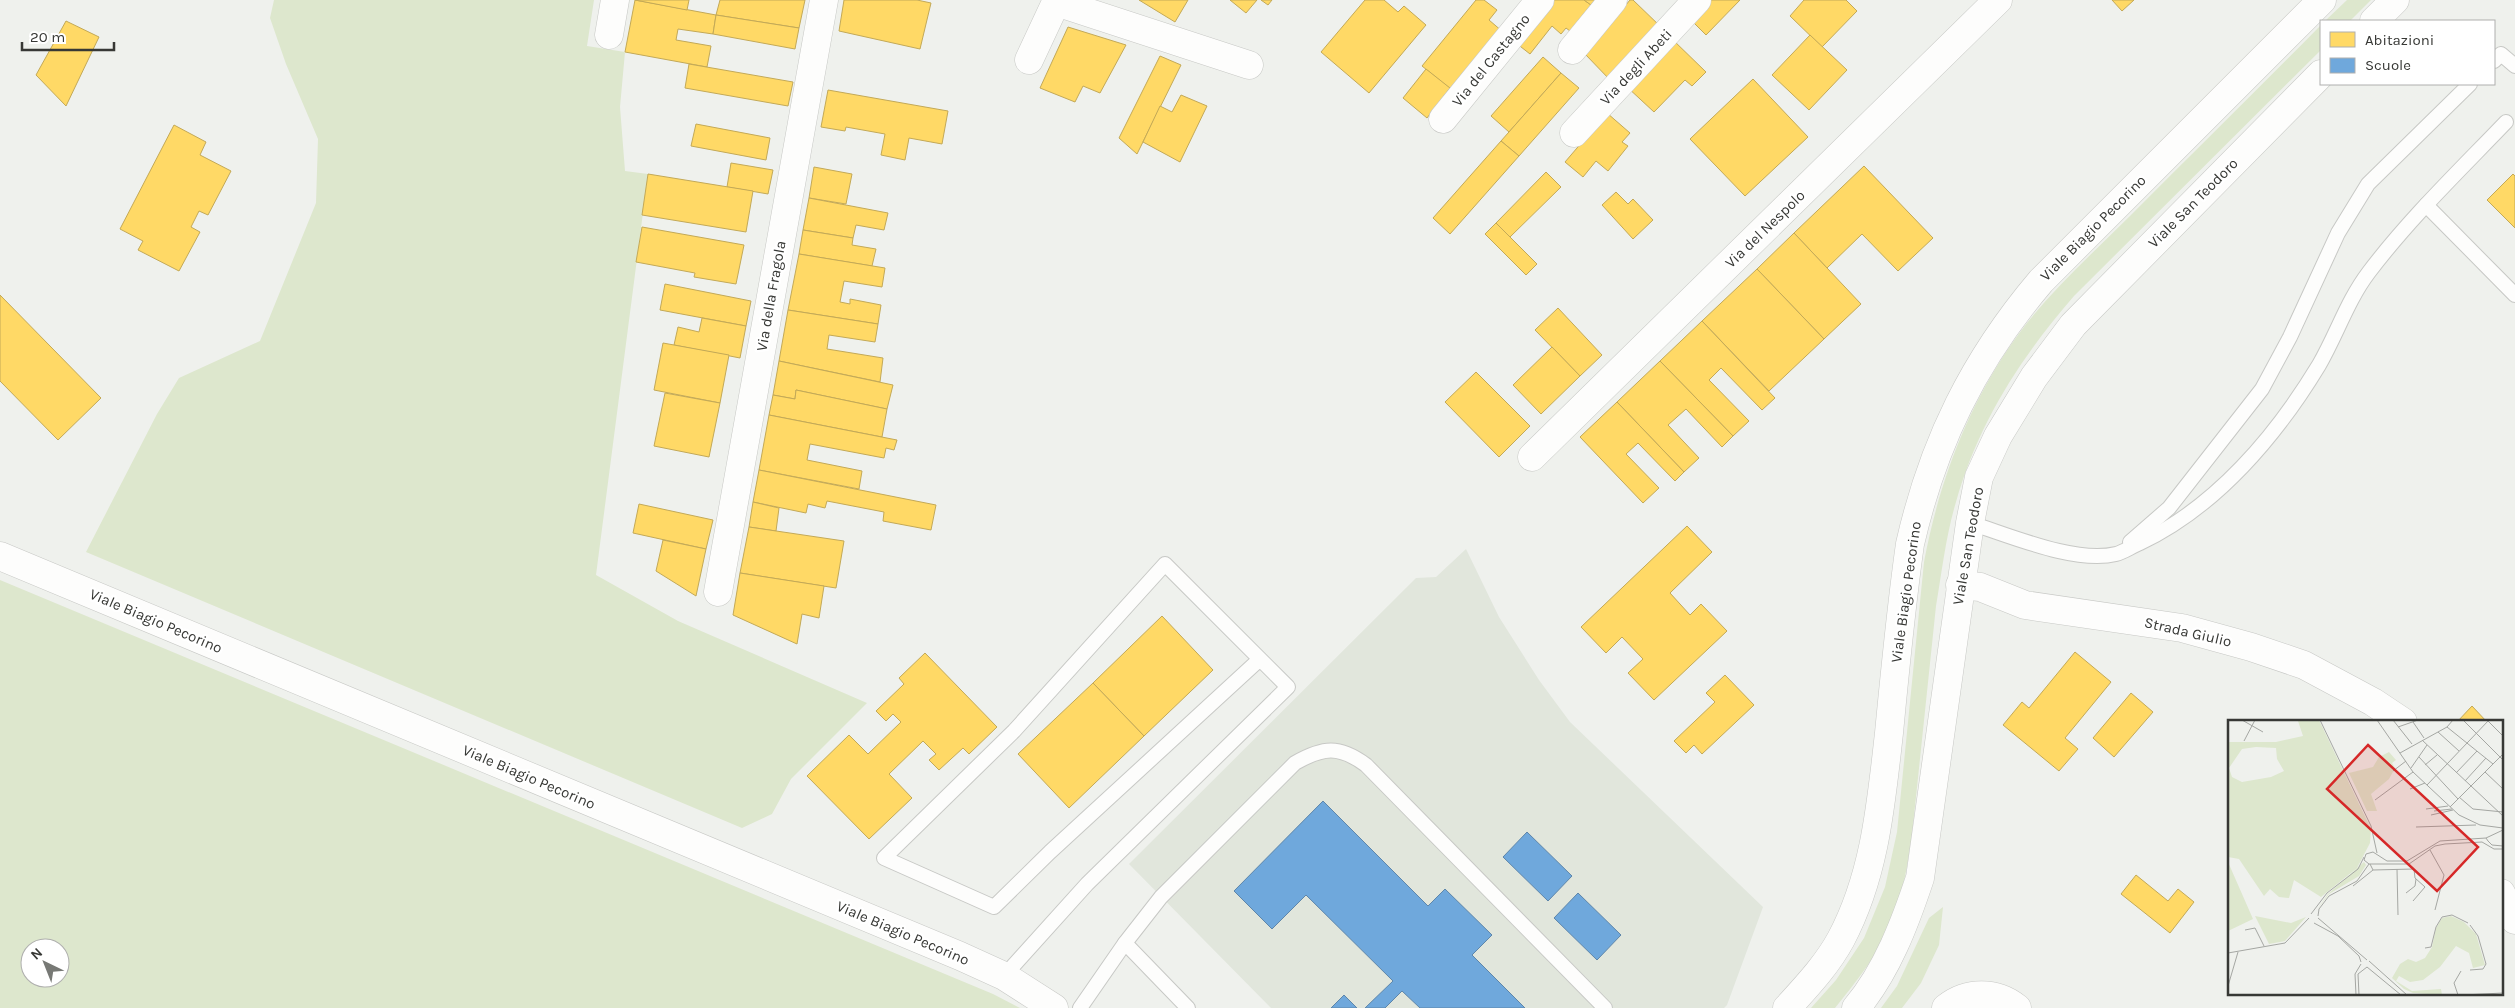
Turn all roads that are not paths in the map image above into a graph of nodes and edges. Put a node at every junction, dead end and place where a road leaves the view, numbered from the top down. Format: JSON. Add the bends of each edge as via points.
{"nodes":[{"id":1,"x":615,"y":0,"type":"edge"},
{"id":2,"x":824,"y":0,"type":"edge"},
{"id":3,"x":1540,"y":0,"type":"edge"},
{"id":4,"x":1612,"y":0,"type":"edge"},
{"id":5,"x":1697,"y":0,"type":"edge"},
{"id":6,"x":1998,"y":0,"type":"edge"},
{"id":7,"x":2322,"y":0,"type":"edge"},
{"id":8,"x":2395,"y":0,"type":"edge"},
{"id":9,"x":1057,"y":1,"type":"edge"},
{"id":10,"x":2375,"y":20,"type":"edge"},
{"id":11,"x":609,"y":35,"type":"dead end"},
{"id":12,"x":1572,"y":50,"type":"dead end"},
{"id":13,"x":1029,"y":60,"type":"dead end"},
{"id":14,"x":2495,"y":60,"type":"edge"},
{"id":15,"x":1249,"y":65,"type":"dead end"},
{"id":16,"x":2515,"y":66,"type":"edge"},
{"id":17,"x":2320,"y":75,"type":"edge"},
{"id":18,"x":2469,"y":85,"type":"edge"},
{"id":19,"x":1443,"y":119,"type":"dead end"},
{"id":20,"x":2506,"y":122,"type":"dead end"},
{"id":21,"x":1574,"y":133,"type":"dead end"},
{"id":22,"x":2426,"y":205,"type":"junction"},
{"id":23,"x":2515,"y":295,"type":"edge"},
{"id":24,"x":1532,"y":457,"type":"dead end"},
{"id":25,"x":1970,"y":523,"type":"junction"},
{"id":26,"x":2116,"y":554,"type":"junction"},
{"id":27,"x":0,"y":556,"type":"edge"},
{"id":28,"x":1960,"y":585,"type":"junction"},
{"id":29,"x":718,"y":592,"type":"dead end"},
{"id":30,"x":1260,"y":659,"type":"junction"},
{"id":31,"x":2400,"y":720,"type":"edge"},
{"id":32,"x":2502,"y":895,"type":"edge"},
{"id":33,"x":2515,"y":920,"type":"edge"},
{"id":34,"x":1125,"y":943,"type":"junction"},
{"id":35,"x":1004,"y":976,"type":"junction"},
{"id":36,"x":1054,"y":1008,"type":"edge"},
{"id":37,"x":1080,"y":1008,"type":"edge"},
{"id":38,"x":1188,"y":1008,"type":"edge"},
{"id":39,"x":1605,"y":1008,"type":"edge"},
{"id":40,"x":1787,"y":1008,"type":"edge"},
{"id":41,"x":1856,"y":1008,"type":"edge"},
{"id":42,"x":1946,"y":1008,"type":"edge"},
{"id":43,"x":2017,"y":1008,"type":"edge"}],
"edges":[{"from":1,"to":11,"type":"street"},
{"from":2,"to":29,"type":"street","name":"Via della Fragola"},
{"from":3,"to":19,"type":"street","name":"Via del Castagno"},
{"from":4,"to":12,"type":"street"},
{"from":5,"to":21,"type":"street","name":"Via degli Abeti"},
{"from":6,"to":24,"type":"street","name":"Via del Nespolo"},
{"from":7,"to":40,"type":"street","name":"Viale Biagio Pecorino","via":[[2041,281],[1981,361],[1954,411],[1918,505],[1910,544],[1881,807],[1867,874],[1840,941]]},
{"from":8,"to":10,"type":"street"},
{"from":9,"to":13,"type":"street"},
{"from":9,"to":15,"type":"street"},
{"from":14,"to":16,"type":"lane","via":[[2501,54]]},
{"from":17,"to":25,"type":"street","name":"Viale San Teodoro","via":[[2073,324],[2034,377],[1998,436],[1979,477]]},
{"from":18,"to":26,"type":"lane","via":[[2368,184],[2338,233],[2262,389],[2169,508]]},
{"from":20,"to":22,"type":"lane"},
{"from":22,"to":23,"type":"lane"},
{"from":22,"to":26,"type":"lane","via":[[2368,274],[2350,300],[2319,364],[2252,456],[2168,529]]},
{"from":25,"to":26,"type":"lane","via":[[2068,554]]},
{"from":25,"to":28,"type":"street","name":"Viale San Teodoro"},
{"from":27,"to":35,"type":"street","name":"Viale Biagio Pecorino"},
{"from":28,"to":31,"type":"street","name":"Strada Giulio","via":[[1980,587],[2025,605],[2182,628],[2250,647],[2304,665]]},
{"from":28,"to":41,"type":"street","name":"Viale San Teodoro","via":[[1920,878],[1889,956]]},
{"from":30,"to":30,"type":"lane","via":[[1165,564],[1014,731],[884,858],[994,908],[1050,852]]},
{"from":30,"to":35,"type":"lane","via":[[1288,687],[1080,891]]},
{"from":32,"to":33,"type":"street"},
{"from":34,"to":37,"type":"lane"},
{"from":34,"to":38,"type":"lane"},
{"from":34,"to":39,"type":"lane","via":[[1161,897],[1295,763],[1319,752],[1341,751],[1352,754],[1366,765]]},
{"from":35,"to":36,"type":"street","name":"Viale Biagio Pecorino"},
{"from":42,"to":43,"type":"street","via":[[1969,996],[1987,994]]}]}
